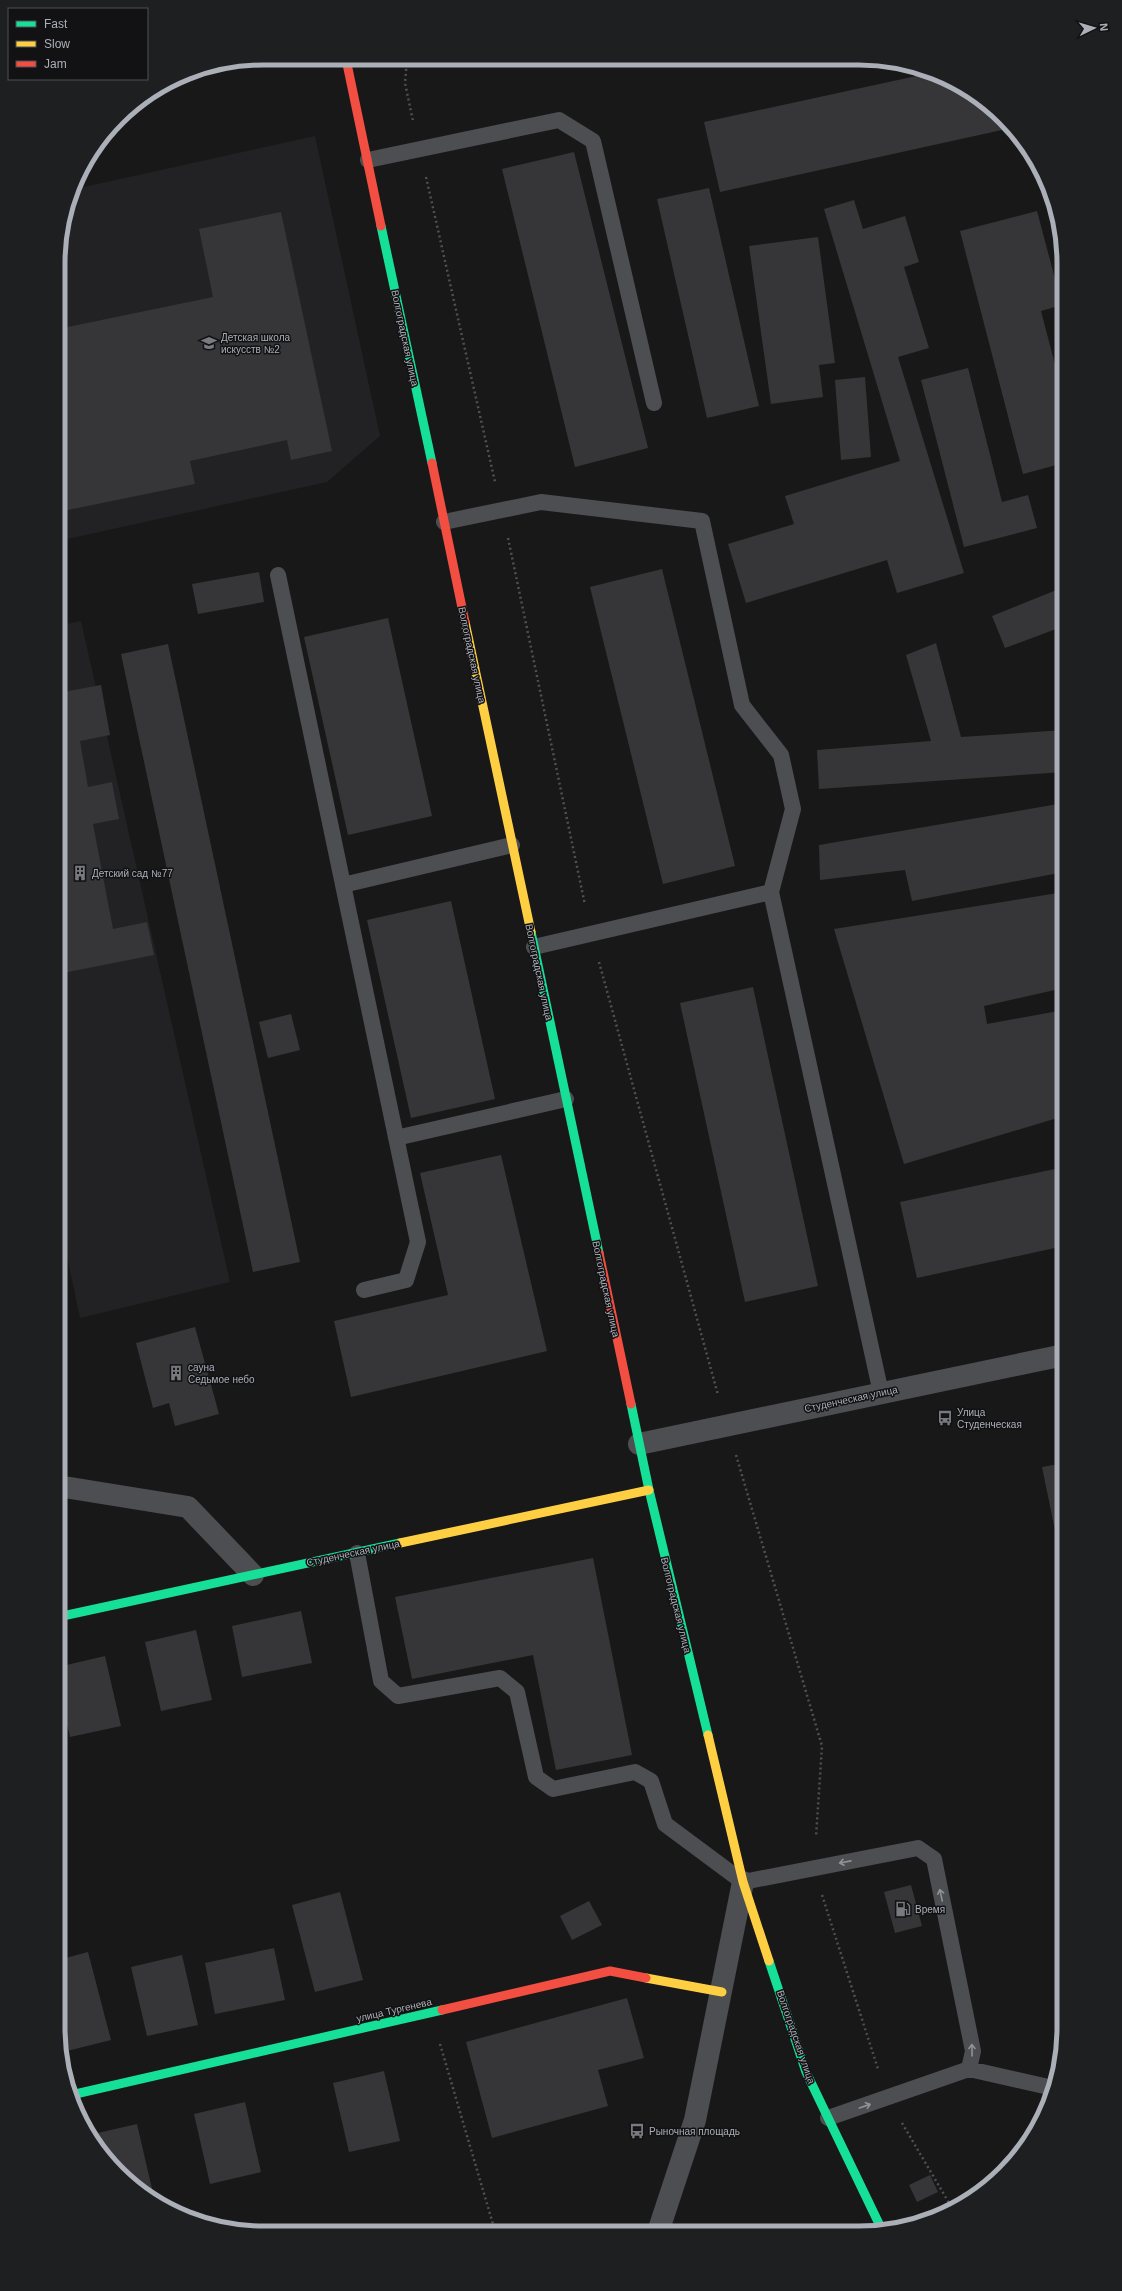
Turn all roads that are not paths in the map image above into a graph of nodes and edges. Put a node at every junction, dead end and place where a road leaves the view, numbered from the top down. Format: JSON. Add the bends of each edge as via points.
{"nodes":[{"id":1,"x":348,"y":65,"type":"edge"},
{"id":2,"x":368,"y":160,"type":"junction"},
{"id":3,"x":654,"y":403,"type":"dead end"},
{"id":4,"x":444,"y":522,"type":"junction"},
{"id":5,"x":278,"y":575,"type":"dead end"},
{"id":6,"x":512,"y":845,"type":"junction"},
{"id":7,"x":343,"y":885,"type":"junction"},
{"id":8,"x":771,"y":892,"type":"junction"},
{"id":9,"x":534,"y":947,"type":"junction"},
{"id":10,"x":566,"y":1098,"type":"junction"},
{"id":11,"x":396,"y":1138,"type":"junction"},
{"id":12,"x":364,"y":1290,"type":"dead end"},
{"id":13,"x":1057,"y":1356,"type":"edge"},
{"id":14,"x":881,"y":1393,"type":"junction"},
{"id":15,"x":639,"y":1444,"type":"junction"},
{"id":16,"x":65,"y":1487,"type":"edge"},
{"id":17,"x":649,"y":1490,"type":"junction"},
{"id":18,"x":357,"y":1553,"type":"junction"},
{"id":19,"x":253,"y":1575,"type":"junction"},
{"id":20,"x":65,"y":1615,"type":"edge"},
{"id":21,"x":743,"y":1882,"type":"junction"},
{"id":22,"x":722,"y":1992,"type":"junction"},
{"id":23,"x":969,"y":2069,"type":"junction"},
{"id":24,"x":1047,"y":2087,"type":"edge"},
{"id":25,"x":77,"y":2094,"type":"edge"},
{"id":26,"x":828,"y":2118,"type":"junction"},
{"id":27,"x":879,"y":2225,"type":"edge"},
{"id":28,"x":660,"y":2226,"type":"edge"}],
"edges":[{"from":1,"to":2,"type":"street","name":"Волгоградская улица"},
{"from":2,"to":3,"type":"lane","via":[[559,120],[593,141]]},
{"from":2,"to":4,"type":"street","name":"Волгоградская улица"},
{"from":4,"to":6,"type":"street","name":"Волгоградская улица"},
{"from":4,"to":8,"type":"lane","via":[[541,502],[702,521],[742,705],[781,755],[793,809]]},
{"from":5,"to":7,"type":"lane"},
{"from":6,"to":7,"type":"lane"},
{"from":6,"to":9,"type":"street","name":"Волгоградская улица"},
{"from":7,"to":11,"type":"lane"},
{"from":8,"to":9,"type":"lane"},
{"from":8,"to":14,"type":"lane"},
{"from":9,"to":10,"type":"street","name":"Волгоградская улица"},
{"from":10,"to":11,"type":"lane"},
{"from":10,"to":15,"type":"street","name":"Волгоградская улица"},
{"from":11,"to":12,"type":"lane","via":[[418,1242],[406,1280]]},
{"from":13,"to":14,"type":"street","name":"Студенческая улица"},
{"from":14,"to":15,"type":"street","name":"Студенческая улица"},
{"from":15,"to":17,"type":"street","name":"Волгоградская улица"},
{"from":16,"to":19,"type":"street","via":[[188,1507]]},
{"from":17,"to":18,"type":"street","name":"Студенческая улица"},
{"from":17,"to":21,"type":"street","name":"Волгоградская улица"},
{"from":18,"to":19,"type":"street","name":"Студенческая улица"},
{"from":18,"to":21,"type":"lane","via":[[381,1681],[398,1696],[500,1678],[518,1692],[536,1777],[553,1790],[635,1772],[651,1781],[665,1824]]},
{"from":19,"to":20,"type":"street","name":"Студенческая улица"},
{"from":21,"to":22,"type":"street","name":"Волгоградская улица"},
{"from":23,"to":21,"type":"lane","one_way":true,"via":[[973,2051],[934,1859],[918,1848]]},
{"from":21,"to":26,"type":"street","name":"Волгоградская улица","via":[[806,2072]]},
{"from":22,"to":25,"type":"street","name":"улица Тургенева","via":[[610,1972]]},
{"from":22,"to":28,"type":"street","name":"Волгоградская улица","via":[[695,2120]]},
{"from":23,"to":24,"type":"lane"},
{"from":26,"to":23,"type":"lane","one_way":true},
{"from":26,"to":27,"type":"street","name":"Волгоградская улица"}]}
